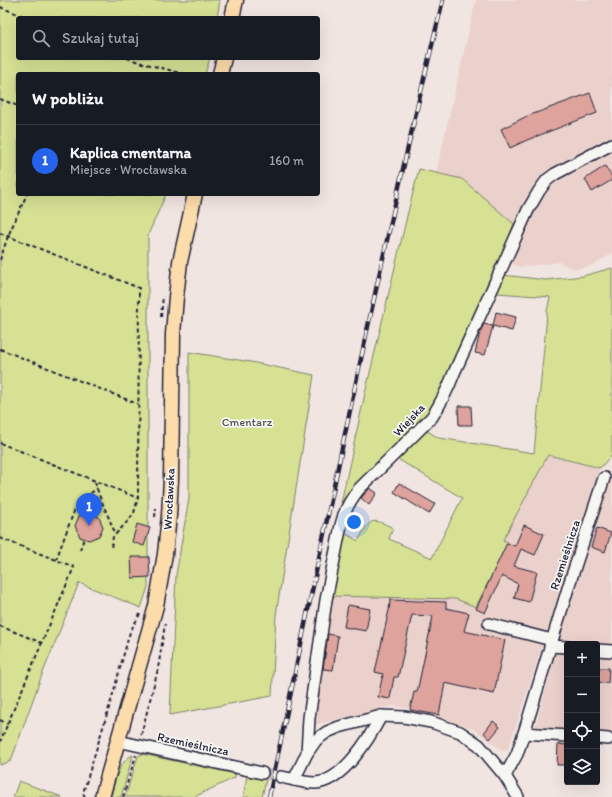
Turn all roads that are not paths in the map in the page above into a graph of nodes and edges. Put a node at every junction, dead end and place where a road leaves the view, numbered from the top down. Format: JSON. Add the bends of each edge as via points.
{"nodes":[{"id":1,"x":236,"y":0,"type":"edge"},
{"id":2,"x":232,"y":16,"type":"edge"},
{"id":3,"x":224,"y":60,"type":"edge"},
{"id":4,"x":220,"y":72,"type":"edge"},
{"id":5,"x":612,"y":144,"type":"edge"},
{"id":6,"x":195,"y":196,"type":"edge"},
{"id":7,"x":604,"y":478,"type":"dead end"},
{"id":8,"x":489,"y":624,"type":"dead end"},
{"id":9,"x":551,"y":643,"type":"junction"},
{"id":10,"x":564,"y":646,"type":"edge"},
{"id":11,"x":600,"y":650,"type":"edge"},
{"id":12,"x":612,"y":651,"type":"edge"},
{"id":13,"x":381,"y":716,"type":"junction"},
{"id":14,"x":524,"y":733,"type":"junction"},
{"id":15,"x":564,"y":736,"type":"edge"},
{"id":16,"x":118,"y":741,"type":"junction"},
{"id":17,"x":307,"y":753,"type":"junction"},
{"id":18,"x":262,"y":773,"type":"tunnel mouth"},
{"id":19,"x":505,"y":776,"type":"junction"},
{"id":20,"x":281,"y":777,"type":"tunnel mouth"},
{"id":21,"x":294,"y":780,"type":"junction"},
{"id":22,"x":102,"y":797,"type":"edge"},
{"id":23,"x":518,"y":797,"type":"edge"}],
"edges":[{"from":1,"to":2,"type":"main road"},
{"from":3,"to":4,"type":"main road"},
{"from":5,"to":17,"type":"street","name":"Wiejska","via":[[562,170],[547,180],[539,190],[440,405],[432,417],[359,489],[343,514],[326,600],[309,718]]},
{"from":6,"to":16,"type":"main road","name":"Wrocławska","via":[[180,262],[176,297],[171,479],[165,554],[156,606]]},
{"from":7,"to":9,"type":"street","name":"Rzemieślnicza"},
{"from":8,"to":9,"type":"street"},
{"from":9,"to":10,"type":"street"},
{"from":9,"to":14,"type":"street","name":"Rzemieślnicza"},
{"from":11,"to":12,"type":"street"},
{"from":13,"to":17,"type":"street","via":[[327,732],[316,740]]},
{"from":13,"to":19,"type":"street","via":[[431,722],[460,732],[479,745]]},
{"from":13,"to":21,"type":"street","via":[[374,731],[356,756],[341,771],[316,783]]},
{"from":14,"to":15,"type":"street"},
{"from":14,"to":19,"type":"street","name":"Rzemieślnicza","via":[[517,754]]},
{"from":16,"to":18,"type":"street","name":"Rzemieślnicza"},
{"from":16,"to":22,"type":"main road","name":"Wrocławska"},
{"from":17,"to":21,"type":"street"},
{"from":19,"to":23,"type":"street"},
{"from":20,"to":21,"type":"street"}]}
